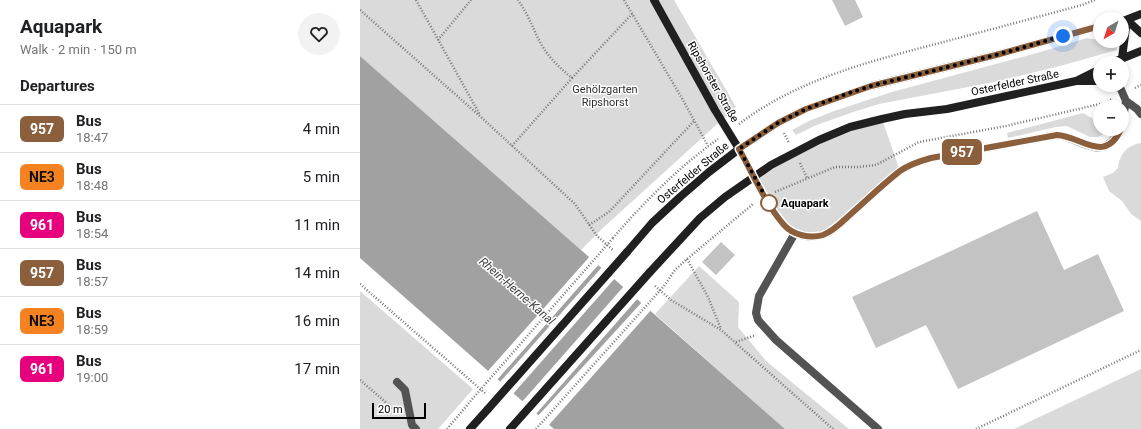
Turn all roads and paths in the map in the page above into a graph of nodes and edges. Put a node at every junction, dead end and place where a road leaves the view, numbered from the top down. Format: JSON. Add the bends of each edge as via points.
{"nodes":[{"id":1,"x":416,"y":0,"type":"edge"},
{"id":2,"x":471,"y":0,"type":"edge"},
{"id":3,"x":518,"y":0,"type":"edge"},
{"id":4,"x":624,"y":0,"type":"edge"},
{"id":5,"x":654,"y":0,"type":"edge"},
{"id":6,"x":360,"y":10,"type":"edge"},
{"id":7,"x":632,"y":14,"type":"junction"},
{"id":8,"x":1141,"y":14,"type":"edge"},
{"id":9,"x":1129,"y":18,"type":"edge"},
{"id":10,"x":1129,"y":24,"type":"edge"},
{"id":11,"x":1093,"y":28,"type":"edge"},
{"id":12,"x":1141,"y":33,"type":"edge"},
{"id":13,"x":438,"y":40,"type":"junction"},
{"id":14,"x":1141,"y":51,"type":"edge"},
{"id":15,"x":1129,"y":57,"type":"edge"},
{"id":16,"x":1093,"y":72,"type":"edge"},
{"id":17,"x":572,"y":78,"type":"junction"},
{"id":18,"x":1076,"y":80,"type":"junction"},
{"id":19,"x":1093,"y":81,"type":"edge"},
{"id":20,"x":1129,"y":103,"type":"edge"},
{"id":21,"x":1141,"y":114,"type":"edge"},
{"id":22,"x":482,"y":118,"type":"junction"},
{"id":23,"x":694,"y":122,"type":"junction"},
{"id":24,"x":1116,"y":136,"type":"edge"},
{"id":25,"x":512,"y":146,"type":"junction"},
{"id":26,"x":708,"y":146,"type":"dead end"},
{"id":27,"x":739,"y":149,"type":"junction"},
{"id":28,"x":754,"y":176,"type":"junction"},
{"id":29,"x":589,"y":225,"type":"junction"},
{"id":30,"x":795,"y":233,"type":"junction"},
{"id":31,"x":612,"y":238,"type":"dead end"},
{"id":32,"x":614,"y":250,"type":"dead end"},
{"id":33,"x":687,"y":259,"type":"dead end"},
{"id":34,"x":360,"y":284,"type":"edge"},
{"id":35,"x":654,"y":285,"type":"dead end"},
{"id":36,"x":664,"y":286,"type":"dead end"},
{"id":37,"x":721,"y":330,"type":"junction"},
{"id":38,"x":768,"y":332,"type":"junction"},
{"id":39,"x":735,"y":342,"type":"junction"},
{"id":40,"x":1141,"y":350,"type":"edge"},
{"id":41,"x":360,"y":380,"type":"edge"},
{"id":42,"x":397,"y":382,"type":"dead end"},
{"id":43,"x":490,"y":398,"type":"dead end"},
{"id":44,"x":414,"y":427,"type":"edge"},
{"id":45,"x":446,"y":429,"type":"edge"},
{"id":46,"x":470,"y":429,"type":"edge"},
{"id":47,"x":510,"y":429,"type":"edge"},
{"id":48,"x":536,"y":429,"type":"edge"},
{"id":49,"x":833,"y":429,"type":"edge"},
{"id":50,"x":878,"y":429,"type":"edge"},
{"id":51,"x":976,"y":429,"type":"edge"}],
"edges":[{"from":1,"to":13,"type":"path"},
{"from":2,"to":13,"type":"path"},
{"from":3,"to":17,"type":"path","via":[[553,62]]},
{"from":4,"to":7,"type":"path"},
{"from":5,"to":27,"type":"main road","name":"Ripshorster Straße"},
{"from":6,"to":22,"type":"path"},
{"from":7,"to":17,"type":"path"},
{"from":7,"to":23,"type":"path"},
{"from":8,"to":9,"type":"main road"},
{"from":10,"to":12,"type":"main road"},
{"from":11,"to":27,"type":"main road","name":"Osterfelder Straße","via":[[871,86],[806,109],[778,123]]},
{"from":13,"to":22,"type":"path"},
{"from":14,"to":15,"type":"main road"},
{"from":16,"to":18,"type":"main road","name":"Osterfelder Straße"},
{"from":17,"to":25,"type":"path"},
{"from":18,"to":19,"type":"main road"},
{"from":18,"to":28,"type":"main road","name":"Osterfelder Straße","via":[[947,109],[905,114],[850,127],[819,140]]},
{"from":20,"to":21,"type":"street"},
{"from":22,"to":25,"type":"path"},
{"from":23,"to":26,"type":"path"},
{"from":23,"to":29,"type":"path","via":[[609,212]]},
{"from":24,"to":30,"type":"street","via":[[1103,147],[1094,147],[1057,135],[917,161],[901,170],[828,232],[807,237]]},
{"from":25,"to":29,"type":"path","via":[[575,204]]},
{"from":27,"to":28,"type":"street","name":"Ripshorster Straße"},
{"from":27,"to":46,"type":"main road","name":"Osterfelder Straße","bridge":true,"via":[[652,223]]},
{"from":28,"to":30,"type":"street","via":[[785,226]]},
{"from":28,"to":47,"type":"main road","name":"Osterfelder Straße","bridge":true,"via":[[700,218]]},
{"from":29,"to":32,"type":"path","via":[[597,236]]},
{"from":30,"to":38,"type":"street","via":[[757,305],[758,320]]},
{"from":31,"to":45,"type":"path","bridge":true},
{"from":33,"to":37,"type":"path","via":[[708,296]]},
{"from":34,"to":43,"type":"path"},
{"from":35,"to":37,"type":"path","via":[[671,300]]},
{"from":36,"to":48,"type":"path","bridge":true},
{"from":37,"to":39,"type":"path"},
{"from":38,"to":39,"type":"path"},
{"from":38,"to":50,"type":"street"},
{"from":39,"to":49,"type":"path"},
{"from":40,"to":51,"type":"path"},
{"from":41,"to":44,"type":"path"},
{"from":42,"to":44,"type":"street","via":[[405,390]]}]}
